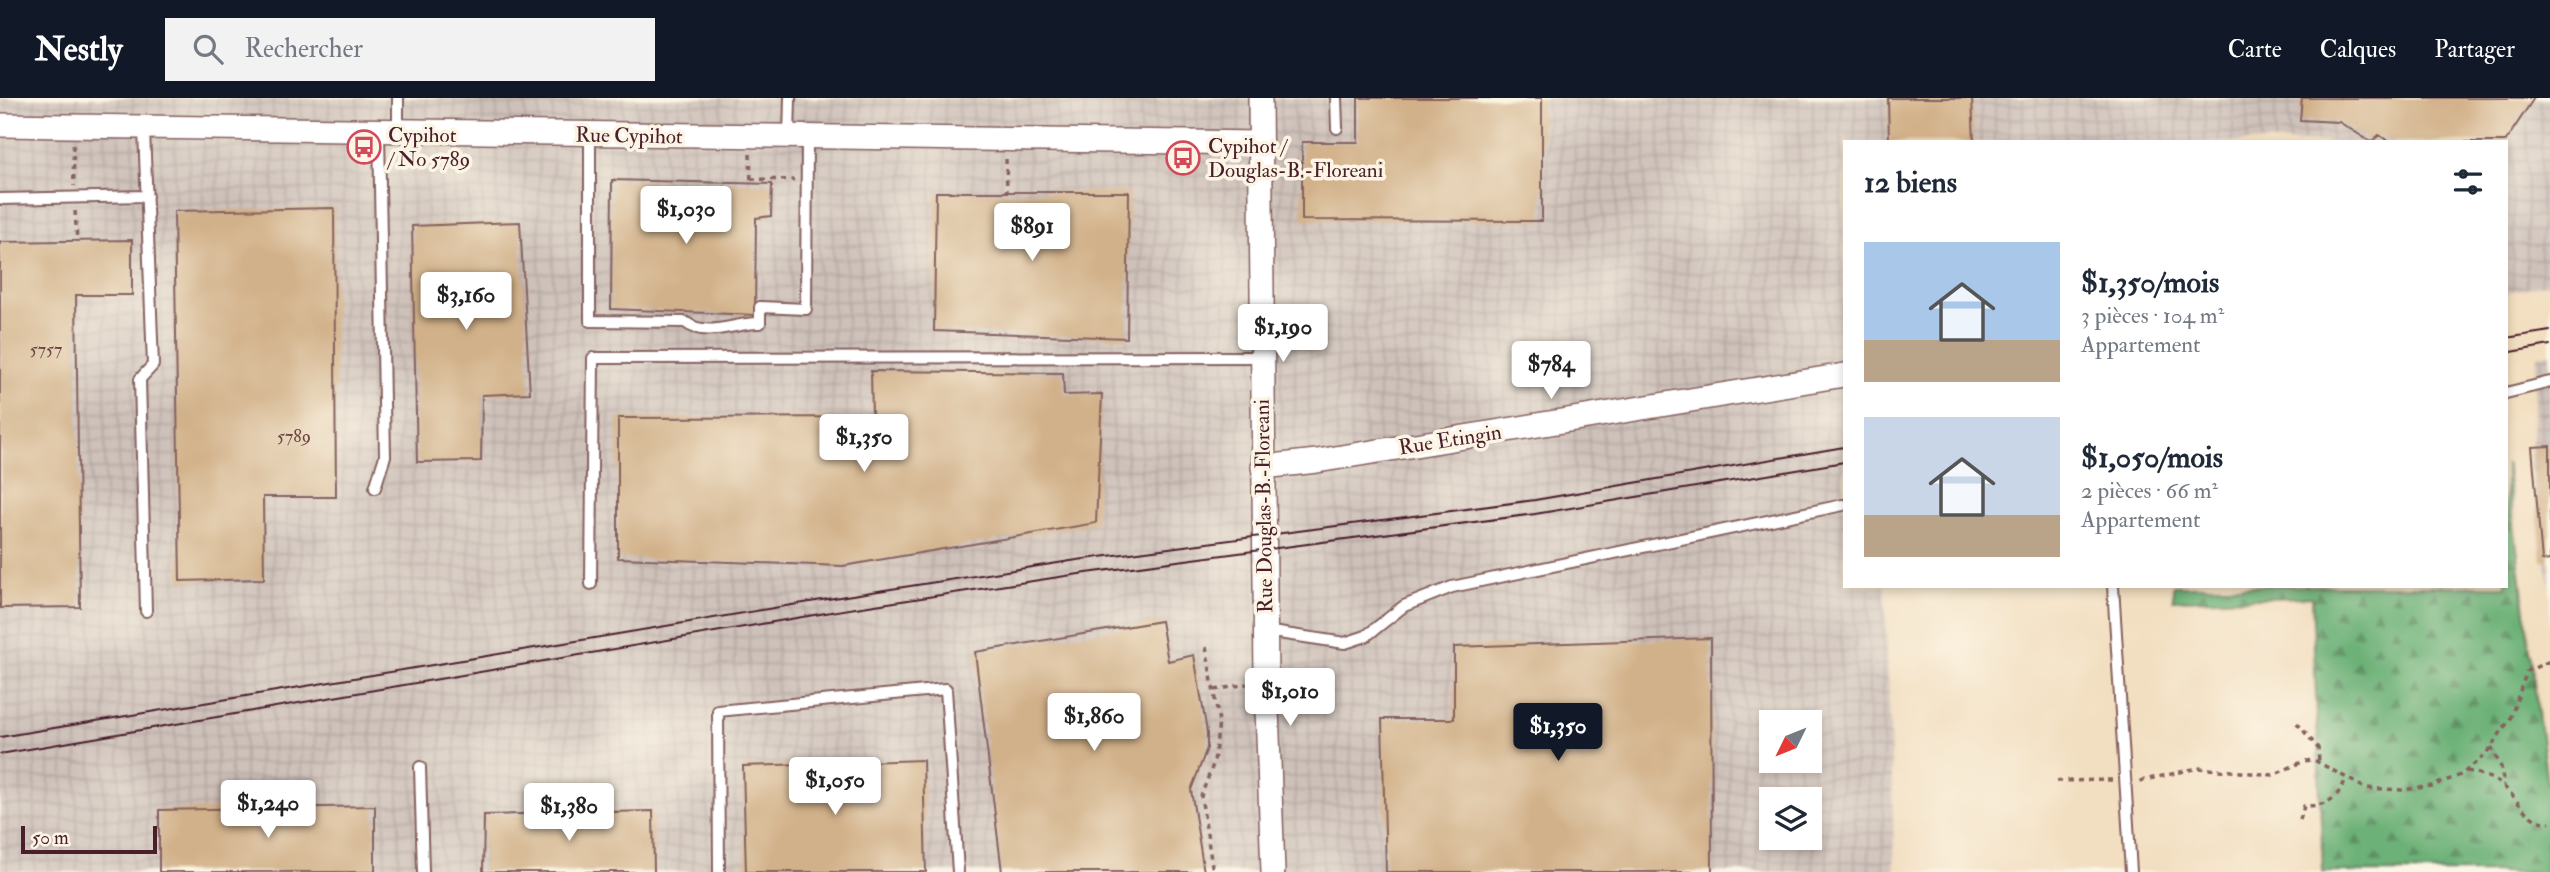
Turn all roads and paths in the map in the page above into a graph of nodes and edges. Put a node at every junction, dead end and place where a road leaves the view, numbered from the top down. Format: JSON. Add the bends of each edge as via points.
{"nodes":[{"id":1,"x":398,"y":98,"type":"edge"},
{"id":2,"x":790,"y":98,"type":"edge"},
{"id":3,"x":1260,"y":98,"type":"edge"},
{"id":4,"x":1336,"y":98,"type":"edge"},
{"id":5,"x":0,"y":125,"type":"edge"},
{"id":6,"x":1337,"y":128,"type":"dead end"},
{"id":7,"x":144,"y":129,"type":"junction"},
{"id":8,"x":388,"y":132,"type":"junction"},
{"id":9,"x":590,"y":136,"type":"junction"},
{"id":10,"x":798,"y":137,"type":"junction"},
{"id":11,"x":73,"y":142,"type":"dead end"},
{"id":12,"x":1259,"y":143,"type":"junction"},
{"id":13,"x":750,"y":152,"type":"dead end"},
{"id":14,"x":1006,"y":156,"type":"dead end"},
{"id":15,"x":74,"y":173,"type":"dead end"},
{"id":16,"x":795,"y":180,"type":"dead end"},
{"id":17,"x":1007,"y":192,"type":"dead end"},
{"id":18,"x":147,"y":196,"type":"junction"},
{"id":19,"x":0,"y":199,"type":"edge"},
{"id":20,"x":76,"y":224,"type":"dead end"},
{"id":21,"x":77,"y":241,"type":"dead end"},
{"id":22,"x":1261,"y":357,"type":"junction"},
{"id":23,"x":1843,"y":375,"type":"edge"},
{"id":24,"x":2550,"y":382,"type":"edge"},
{"id":25,"x":2508,"y":393,"type":"edge"},
{"id":26,"x":1263,"y":467,"type":"junction"},
{"id":27,"x":374,"y":488,"type":"dead end"},
{"id":28,"x":1843,"y":505,"type":"edge"},
{"id":29,"x":591,"y":584,"type":"dead end"},
{"id":30,"x":2113,"y":588,"type":"edge"},
{"id":31,"x":146,"y":611,"type":"dead end"},
{"id":32,"x":1265,"y":631,"type":"junction"},
{"id":33,"x":1206,"y":647,"type":"dead end"},
{"id":34,"x":2550,"y":661,"type":"edge"},
{"id":35,"x":1266,"y":681,"type":"junction"},
{"id":36,"x":1215,"y":690,"type":"junction"},
{"id":37,"x":2297,"y":723,"type":"dead end"},
{"id":38,"x":2491,"y":747,"type":"junction"},
{"id":39,"x":2319,"y":762,"type":"junction"},
{"id":40,"x":420,"y":767,"type":"dead end"},
{"id":41,"x":2467,"y":771,"type":"junction"},
{"id":42,"x":2346,"y":779,"type":"junction"},
{"id":43,"x":2114,"y":780,"type":"dead end"},
{"id":44,"x":2057,"y":781,"type":"dead end"},
{"id":45,"x":2138,"y":781,"type":"dead end"},
{"id":46,"x":2504,"y":786,"type":"junction"},
{"id":47,"x":2300,"y":820,"type":"dead end"},
{"id":48,"x":2550,"y":822,"type":"edge"},
{"id":49,"x":423,"y":872,"type":"edge"},
{"id":50,"x":719,"y":872,"type":"edge"},
{"id":51,"x":958,"y":872,"type":"edge"},
{"id":52,"x":1213,"y":872,"type":"edge"},
{"id":53,"x":1273,"y":872,"type":"edge"},
{"id":54,"x":2131,"y":872,"type":"edge"}],
"edges":[{"from":1,"to":8,"type":"lane"},
{"from":2,"to":10,"type":"lane"},
{"from":3,"to":12,"type":"street","name":"Rue Douglas-B.-Floreani"},
{"from":4,"to":6,"type":"lane"},
{"from":5,"to":7,"type":"street","name":"Rue Cypihot"},
{"from":7,"to":8,"type":"street","name":"Rue Cypihot"},
{"from":7,"to":18,"type":"lane"},
{"from":8,"to":9,"type":"street","name":"Rue Cypihot"},
{"from":8,"to":27,"type":"lane","via":[[385,456]]},
{"from":9,"to":10,"type":"street","name":"Rue Cypihot"},
{"from":9,"to":10,"type":"lane","via":[[590,321],[684,322],[692,328],[733,329],[742,322],[760,323],[760,307],[806,309]]},
{"from":10,"to":12,"type":"street","name":"Rue Cypihot"},
{"from":11,"to":15,"type":"path"},
{"from":12,"to":22,"type":"street","name":"Rue Douglas-B.-Floreani"},
{"from":13,"to":16,"type":"path","via":[[751,181]]},
{"from":14,"to":17,"type":"path"},
{"from":18,"to":19,"type":"lane"},
{"from":18,"to":31,"type":"lane","via":[[153,365],[140,379]]},
{"from":20,"to":21,"type":"path"},
{"from":22,"to":26,"type":"street","name":"Rue Douglas-B.-Floreani"},
{"from":22,"to":29,"type":"lane","via":[[593,358]]},
{"from":23,"to":26,"type":"street","name":"Rue Etingin"},
{"from":24,"to":25,"type":"lane"},
{"from":26,"to":32,"type":"street","name":"Rue Douglas-B.-Floreani"},
{"from":28,"to":32,"type":"lane","via":[[1452,586],[1404,606],[1366,636],[1345,643]]},
{"from":30,"to":54,"type":"lane"},
{"from":32,"to":35,"type":"street","name":"Rue Douglas-B.-Floreani"},
{"from":33,"to":36,"type":"path"},
{"from":34,"to":38,"type":"path","via":[[2528,671],[2510,719]]},
{"from":35,"to":36,"type":"path"},
{"from":35,"to":53,"type":"street","name":"Rue Douglas-B.-Floreani"},
{"from":36,"to":52,"type":"path","via":[[1217,743],[1201,796]]},
{"from":37,"to":39,"type":"path","via":[[2318,748]]},
{"from":38,"to":41,"type":"path"},
{"from":38,"to":46,"type":"path"},
{"from":39,"to":42,"type":"path"},
{"from":39,"to":45,"type":"path","via":[[2304,761],[2273,775],[2198,768]]},
{"from":40,"to":49,"type":"lane"},
{"from":41,"to":42,"type":"path","via":[[2432,786],[2402,790],[2365,788]]},
{"from":41,"to":46,"type":"path"},
{"from":42,"to":47,"type":"path","via":[[2328,803],[2304,806]]},
{"from":43,"to":44,"type":"path"},
{"from":46,"to":48,"type":"path","via":[[2533,818]]},
{"from":50,"to":51,"type":"lane","via":[[718,710],[946,689]]}]}
